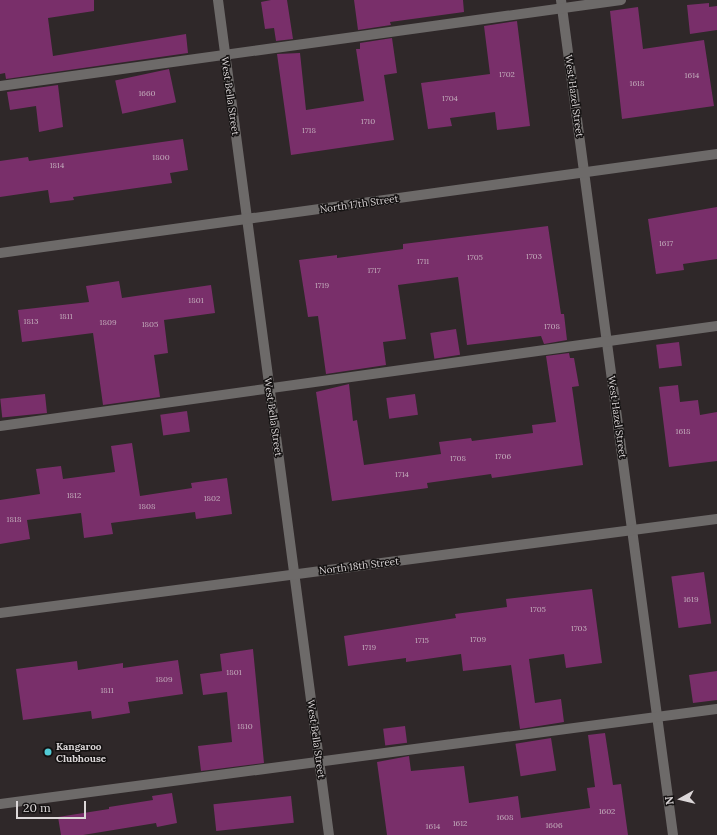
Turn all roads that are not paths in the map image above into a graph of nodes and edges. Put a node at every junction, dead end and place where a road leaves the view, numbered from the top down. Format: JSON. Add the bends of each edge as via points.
{"nodes":[{"id":1,"x":218,"y":0,"type":"edge"},
{"id":2,"x":621,"y":0,"type":"edge"},
{"id":3,"x":562,"y":5,"type":"edge"},
{"id":4,"x":225,"y":54,"type":"junction"},
{"id":5,"x":0,"y":86,"type":"edge"},
{"id":6,"x":717,"y":154,"type":"edge"},
{"id":7,"x":584,"y":174,"type":"junction"},
{"id":8,"x":247,"y":220,"type":"junction"},
{"id":9,"x":0,"y":253,"type":"edge"},
{"id":10,"x":717,"y":326,"type":"edge"},
{"id":11,"x":607,"y":341,"type":"junction"},
{"id":12,"x":270,"y":390,"type":"junction"},
{"id":13,"x":0,"y":426,"type":"edge"},
{"id":14,"x":717,"y":519,"type":"edge"},
{"id":15,"x":632,"y":530,"type":"junction"},
{"id":16,"x":294,"y":574,"type":"junction"},
{"id":17,"x":0,"y":613,"type":"edge"},
{"id":18,"x":717,"y":709,"type":"edge"},
{"id":19,"x":657,"y":718,"type":"junction"},
{"id":20,"x":319,"y":763,"type":"junction"},
{"id":21,"x":0,"y":804,"type":"edge"},
{"id":22,"x":329,"y":835,"type":"edge"},
{"id":23,"x":673,"y":835,"type":"edge"}],
"edges":[{"from":1,"to":4,"type":"street","name":"West Bella Street"},
{"from":2,"to":3,"type":"street"},
{"from":3,"to":4,"type":"street"},
{"from":3,"to":7,"type":"street","name":"West Hazel Street"},
{"from":4,"to":5,"type":"street"},
{"from":4,"to":8,"type":"street","name":"West Bella Street"},
{"from":6,"to":7,"type":"street","name":"North 17th Street"},
{"from":7,"to":8,"type":"street","name":"North 17th Street"},
{"from":7,"to":11,"type":"street","name":"West Hazel Street"},
{"from":8,"to":9,"type":"street","name":"North 17th Street"},
{"from":8,"to":12,"type":"street","name":"West Bella Street"},
{"from":10,"to":11,"type":"street"},
{"from":11,"to":12,"type":"street"},
{"from":11,"to":15,"type":"street","name":"West Hazel Street"},
{"from":12,"to":13,"type":"street"},
{"from":12,"to":16,"type":"street","name":"West Bella Street"},
{"from":14,"to":15,"type":"street","name":"North 18th Street"},
{"from":15,"to":16,"type":"street","name":"North 18th Street"},
{"from":15,"to":19,"type":"street","name":"West Hazel Street"},
{"from":16,"to":17,"type":"street","name":"North 18th Street"},
{"from":16,"to":20,"type":"street","name":"West Bella Street"},
{"from":18,"to":19,"type":"street"},
{"from":19,"to":20,"type":"street"},
{"from":19,"to":23,"type":"street","name":"West Hazel Street"},
{"from":20,"to":21,"type":"street"},
{"from":20,"to":22,"type":"street","name":"West Bella Street"}]}
